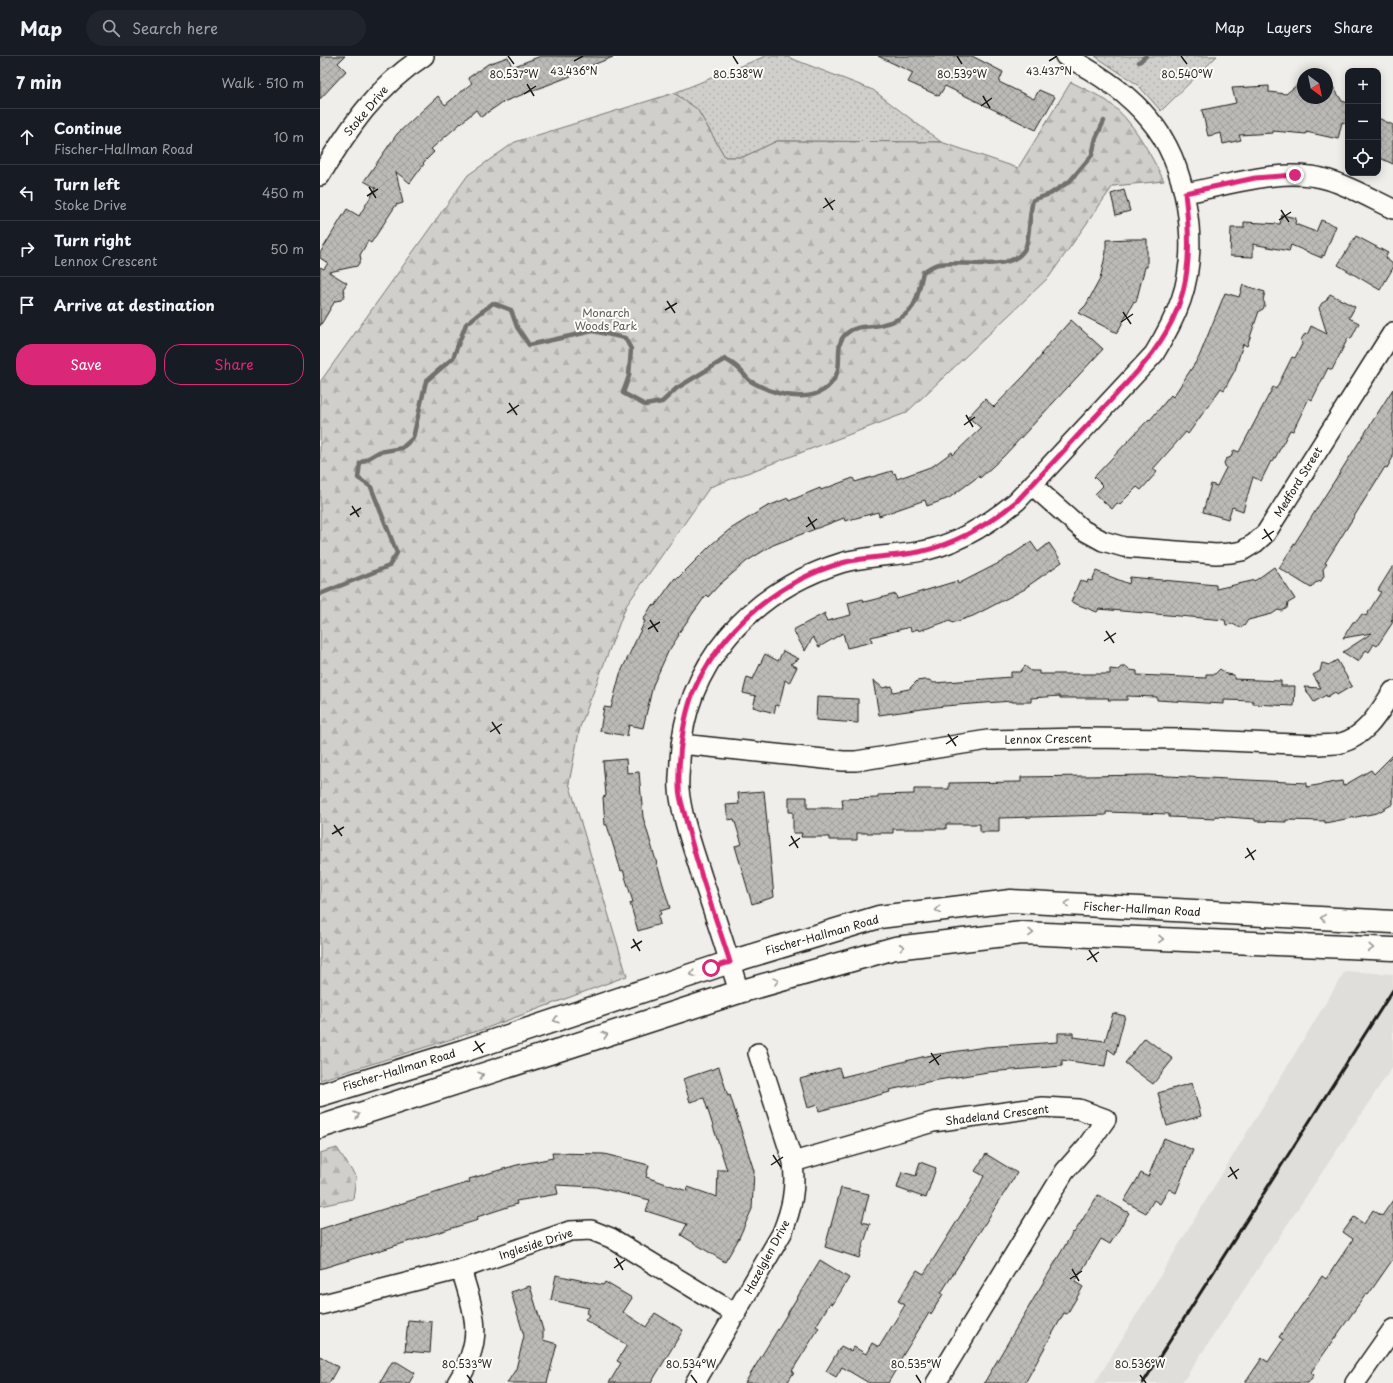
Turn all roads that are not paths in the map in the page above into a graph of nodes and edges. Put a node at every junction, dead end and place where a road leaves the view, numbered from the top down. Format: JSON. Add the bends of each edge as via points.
{"nodes":[{"id":1,"x":424,"y":56,"type":"edge"},
{"id":2,"x":1065,"y":56,"type":"edge"},
{"id":3,"x":320,"y":176,"type":"edge"},
{"id":4,"x":1185,"y":193,"type":"junction"},
{"id":5,"x":1393,"y":210,"type":"edge"},
{"id":6,"x":1393,"y":332,"type":"edge"},
{"id":7,"x":1032,"y":485,"type":"junction"},
{"id":8,"x":1393,"y":691,"type":"edge"},
{"id":9,"x":681,"y":744,"type":"junction"},
{"id":10,"x":1393,"y":922,"type":"edge"},
{"id":11,"x":1393,"y":949,"type":"edge"},
{"id":12,"x":730,"y":962,"type":"junction"},
{"id":13,"x":739,"y":992,"type":"junction"},
{"id":14,"x":758,"y":1053,"type":"dead end"},
{"id":15,"x":320,"y":1095,"type":"edge"},
{"id":16,"x":320,"y":1127,"type":"edge"},
{"id":17,"x":793,"y":1162,"type":"junction"},
{"id":18,"x":461,"y":1269,"type":"junction"},
{"id":19,"x":320,"y":1305,"type":"edge"},
{"id":20,"x":736,"y":1314,"type":"junction"},
{"id":21,"x":1393,"y":1328,"type":"edge"},
{"id":22,"x":457,"y":1383,"type":"edge"},
{"id":23,"x":695,"y":1383,"type":"edge"},
{"id":24,"x":936,"y":1383,"type":"edge"},
{"id":25,"x":1355,"y":1383,"type":"edge"}],
"edges":[{"from":1,"to":3,"type":"street","name":"Stoke Drive","via":[[394,78],[373,100],[348,129]]},
{"from":2,"to":4,"type":"street","via":[[1092,69],[1120,90],[1150,119],[1165,142]]},
{"from":4,"to":5,"type":"street","via":[[1255,178],[1295,175],[1328,180]]},
{"from":4,"to":7,"type":"street","via":[[1189,231],[1187,271],[1181,299],[1169,330],[1154,354]]},
{"from":6,"to":7,"type":"street","name":"Medford Street","via":[[1266,533],[1242,551],[1216,554],[1132,548],[1103,541],[1083,530]]},
{"from":7,"to":9,"type":"street","via":[[1001,514],[958,539],[919,552],[843,562],[791,583],[759,606],[728,636],[700,677],[685,718]]},
{"from":8,"to":9,"type":"street","name":"Lennox Crescent","via":[[1374,720],[1358,735],[1340,743],[1318,745],[1183,739],[988,740],[856,761]]},
{"from":9,"to":12,"type":"street","via":[[679,788],[691,842]]},
{"from":10,"to":12,"type":"main road","name":"Fischer-Hallman Road","one_way":true,"via":[[1011,902],[879,917]]},
{"from":13,"to":11,"type":"main road","one_way":true,"via":[[896,948],[1022,933]]},
{"from":12,"to":13,"type":"street"},
{"from":12,"to":15,"type":"main road","name":"Fischer-Hallman Road","one_way":true,"via":[[463,1051]]},
{"from":16,"to":13,"type":"main road","one_way":true},
{"from":14,"to":17,"type":"street","name":"Hazelglen Drive"},
{"from":17,"to":20,"type":"street","name":"Hazelglen Drive","via":[[795,1182],[792,1208],[782,1233]]},
{"from":17,"to":24,"type":"street","name":"Shadeland Crescent","via":[[933,1122],[1034,1108],[1078,1109],[1106,1119],[1066,1171]]},
{"from":18,"to":19,"type":"street","name":"Ingleside Drive"},
{"from":18,"to":20,"type":"street","name":"Ingleside Drive","via":[[570,1231],[591,1230],[611,1238]]},
{"from":18,"to":22,"type":"street","via":[[476,1327],[474,1349]]},
{"from":20,"to":23,"type":"street","name":"Hazelglen Drive"},
{"from":21,"to":25,"type":"street"}]}
